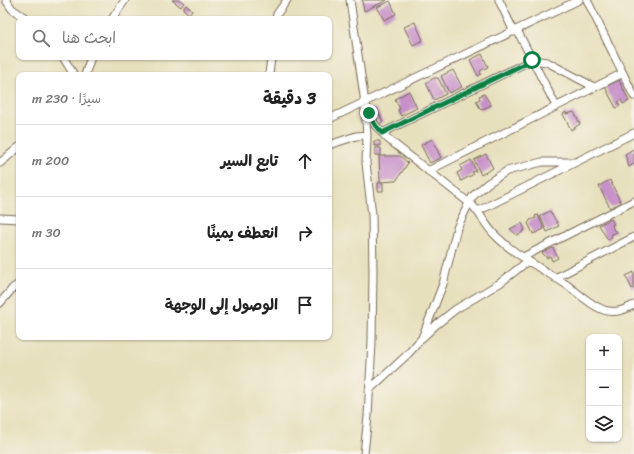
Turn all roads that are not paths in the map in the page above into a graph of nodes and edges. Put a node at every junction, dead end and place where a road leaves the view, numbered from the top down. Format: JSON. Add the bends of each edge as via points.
{"nodes":[{"id":1,"x":6,"y":0,"type":"edge"},
{"id":2,"x":125,"y":0,"type":"edge"},
{"id":3,"x":288,"y":0,"type":"edge"},
{"id":4,"x":350,"y":0,"type":"edge"},
{"id":5,"x":499,"y":0,"type":"edge"},
{"id":6,"x":578,"y":0,"type":"edge"},
{"id":7,"x":587,"y":0,"type":"edge"},
{"id":8,"x":22,"y":16,"type":"edge"},
{"id":9,"x":114,"y":16,"type":"edge"},
{"id":10,"x":277,"y":16,"type":"edge"},
{"id":11,"x":516,"y":31,"type":"junction"},
{"id":12,"x":65,"y":60,"type":"edge"},
{"id":13,"x":90,"y":60,"type":"edge"},
{"id":14,"x":271,"y":60,"type":"edge"},
{"id":15,"x":532,"y":60,"type":"junction"},
{"id":16,"x":72,"y":72,"type":"edge"},
{"id":17,"x":87,"y":72,"type":"edge"},
{"id":18,"x":269,"y":72,"type":"edge"},
{"id":19,"x":623,"y":73,"type":"junction"},
{"id":20,"x":594,"y":87,"type":"junction"},
{"id":21,"x":634,"y":96,"type":"edge"},
{"id":22,"x":365,"y":102,"type":"junction"},
{"id":23,"x":556,"y":106,"type":"junction"},
{"id":24,"x":332,"y":117,"type":"edge"},
{"id":25,"x":382,"y":133,"type":"junction"},
{"id":26,"x":634,"y":133,"type":"edge"},
{"id":27,"x":367,"y":135,"type":"junction"},
{"id":28,"x":332,"y":144,"type":"edge"},
{"id":29,"x":16,"y":150,"type":"edge"},
{"id":30,"x":576,"y":162,"type":"junction"},
{"id":31,"x":0,"y":163,"type":"edge"},
{"id":32,"x":428,"y":171,"type":"junction"},
{"id":33,"x":634,"y":201,"type":"edge"},
{"id":34,"x":469,"y":202,"type":"junction"},
{"id":35,"x":478,"y":211,"type":"junction"},
{"id":36,"x":0,"y":218,"type":"edge"},
{"id":37,"x":16,"y":220,"type":"edge"},
{"id":38,"x":634,"y":237,"type":"edge"},
{"id":39,"x":525,"y":259,"type":"junction"},
{"id":40,"x":555,"y":278,"type":"junction"},
{"id":41,"x":16,"y":286,"type":"edge"},
{"id":42,"x":0,"y":303,"type":"edge"},
{"id":43,"x":634,"y":305,"type":"edge"},
{"id":44,"x":422,"y":338,"type":"junction"},
{"id":45,"x":369,"y":390,"type":"junction"},
{"id":46,"x":364,"y":454,"type":"edge"}],
"edges":[{"from":1,"to":8,"type":"street","via":[[12,9]]},
{"from":2,"to":9,"type":"street"},
{"from":3,"to":10,"type":"street"},
{"from":4,"to":22,"type":"street"},
{"from":5,"to":11,"type":"street"},
{"from":6,"to":11,"type":"street"},
{"from":7,"to":19,"type":"street"},
{"from":11,"to":15,"type":"street"},
{"from":11,"to":22,"type":"street"},
{"from":12,"to":16,"type":"street"},
{"from":13,"to":17,"type":"street"},
{"from":14,"to":18,"type":"street"},
{"from":15,"to":20,"type":"street","via":[[547,62]]},
{"from":15,"to":23,"type":"street"},
{"from":15,"to":25,"type":"street"},
{"from":19,"to":20,"type":"street"},
{"from":19,"to":21,"type":"street"},
{"from":20,"to":23,"type":"street"},
{"from":22,"to":24,"type":"street"},
{"from":22,"to":25,"type":"street","via":[[372,119]]},
{"from":22,"to":27,"type":"street"},
{"from":23,"to":32,"type":"street"},
{"from":25,"to":32,"type":"street"},
{"from":26,"to":30,"type":"street"},
{"from":27,"to":28,"type":"street"},
{"from":27,"to":45,"type":"street","via":[[366,163],[372,215],[373,272]]},
{"from":29,"to":31,"type":"street"},
{"from":30,"to":34,"type":"street","via":[[542,162],[507,171],[488,183]]},
{"from":30,"to":35,"type":"street"},
{"from":32,"to":34,"type":"street"},
{"from":33,"to":39,"type":"street"},
{"from":34,"to":35,"type":"street"},
{"from":34,"to":44,"type":"street","via":[[457,228],[443,284]]},
{"from":35,"to":39,"type":"street","via":[[495,236]]},
{"from":36,"to":37,"type":"street"},
{"from":38,"to":40,"type":"street"},
{"from":39,"to":40,"type":"street"},
{"from":39,"to":44,"type":"street","via":[[496,285],[447,316]]},
{"from":40,"to":43,"type":"street","via":[[605,311],[616,312]]},
{"from":41,"to":42,"type":"street"},
{"from":44,"to":45,"type":"street"},
{"from":45,"to":46,"type":"street"}]}
